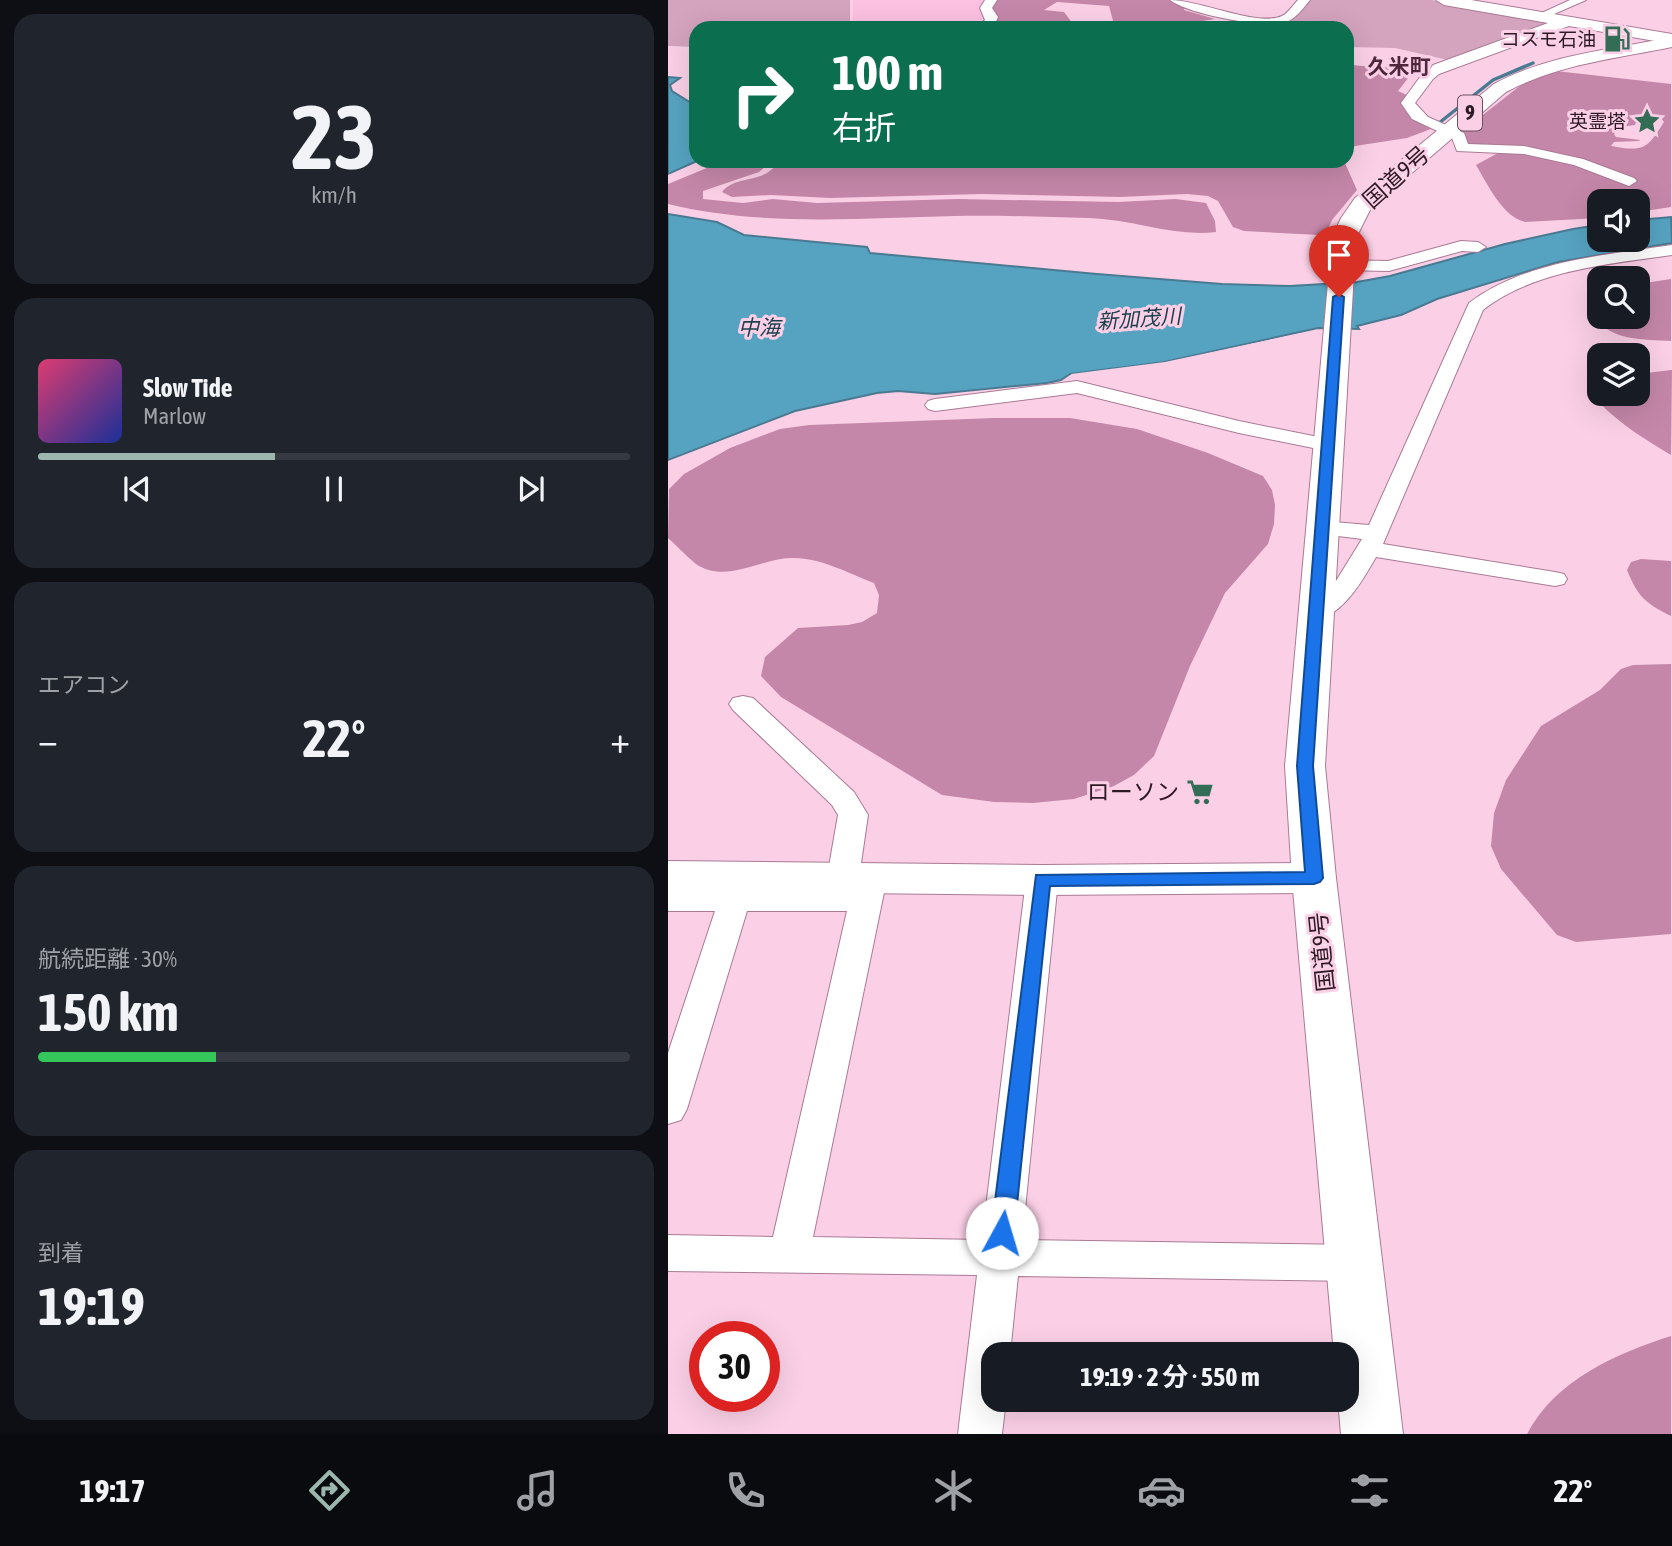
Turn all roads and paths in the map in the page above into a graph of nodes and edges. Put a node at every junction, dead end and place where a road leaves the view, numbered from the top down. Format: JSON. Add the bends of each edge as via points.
{"nodes":[{"id":1,"x":991,"y":0,"type":"edge"},
{"id":2,"x":1176,"y":0,"type":"edge"},
{"id":3,"x":1304,"y":0,"type":"edge"},
{"id":4,"x":1444,"y":0,"type":"edge"},
{"id":5,"x":1580,"y":0,"type":"edge"},
{"id":6,"x":1243,"y":8,"type":"dead end"},
{"id":7,"x":1228,"y":15,"type":"junction"},
{"id":8,"x":1541,"y":16,"type":"junction"},
{"id":9,"x":991,"y":21,"type":"edge"},
{"id":10,"x":1569,"y":21,"type":"junction"},
{"id":11,"x":1671,"y":40,"type":"edge"},
{"id":12,"x":1439,"y":69,"type":"joint"},
{"id":13,"x":1450,"y":128,"type":"junction"},
{"id":14,"x":1629,"y":181,"type":"dead end"},
{"id":15,"x":1478,"y":247,"type":"dead end"},
{"id":16,"x":1671,"y":250,"type":"edge"},
{"id":17,"x":1340,"y":271,"type":"junction"},
{"id":18,"x":935,"y":405,"type":"dead end"},
{"id":19,"x":1328,"y":444,"type":"junction"},
{"id":20,"x":1322,"y":528,"type":"junction"},
{"id":21,"x":1373,"y":541,"type":"junction"},
{"id":22,"x":1555,"y":579,"type":"dead end"},
{"id":23,"x":1316,"y":613,"type":"junction"},
{"id":24,"x":743,"y":704,"type":"dead end"},
{"id":25,"x":668,"y":876,"type":"edge"},
{"id":26,"x":1314,"y":878,"type":"junction"},
{"id":27,"x":1042,"y":880,"type":"junction"},
{"id":28,"x":860,"y":885,"type":"junction"},
{"id":29,"x":739,"y":889,"type":"junction"},
{"id":30,"x":668,"y":900,"type":"edge"},
{"id":31,"x":668,"y":1109,"type":"edge"},
{"id":32,"x":668,"y":1253,"type":"edge"},
{"id":33,"x":789,"y":1255,"type":"junction"},
{"id":34,"x":999,"y":1259,"type":"junction"},
{"id":35,"x":1355,"y":1263,"type":"junction"},
{"id":36,"x":980,"y":1434,"type":"edge"},
{"id":37,"x":1372,"y":1434,"type":"edge"}],
"edges":[{"from":1,"to":9,"type":"street","via":[[986,8]]},
{"from":2,"to":7,"type":"street"},
{"from":3,"to":7,"type":"street","via":[[1286,19]]},
{"from":4,"to":8,"type":"main road"},
{"from":5,"to":8,"type":"street"},
{"from":6,"to":7,"type":"street"},
{"from":8,"to":10,"type":"main road"},
{"from":10,"to":11,"type":"main road"},
{"from":10,"to":12,"type":"main road"},
{"from":11,"to":13,"type":"main road","name":"国道9号","number":"9","via":[[1551,63],[1500,88]]},
{"from":12,"to":13,"type":"street","via":[[1408,103],[1421,120]]},
{"from":13,"to":14,"type":"street","via":[[1460,136],[1462,148],[1524,150],[1578,162]]},
{"from":13,"to":17,"type":"main road","name":"国道9号","number":"9","via":[[1363,203],[1344,238]]},
{"from":15,"to":17,"type":"street","via":[[1461,246],[1389,266]]},
{"from":16,"to":21,"type":"street","via":[[1596,261],[1484,296],[1475,307]]},
{"from":17,"to":19,"type":"main road","name":"国道9号","number":"9"},
{"from":18,"to":19,"type":"street","via":[[1077,387]]},
{"from":19,"to":20,"type":"main road","name":"国道9号","number":"9"},
{"from":20,"to":21,"type":"street"},
{"from":20,"to":23,"type":"main road","name":"国道9号","number":"9"},
{"from":21,"to":22,"type":"street"},
{"from":21,"to":23,"type":"street","via":[[1338,596]]},
{"from":23,"to":26,"type":"main road","name":"国道9号","number":"9","via":[[1305,766]]},
{"from":24,"to":28,"type":"street","via":[[843,799],[853,815]]},
{"from":25,"to":29,"type":"main road"},
{"from":26,"to":27,"type":"main road"},
{"from":26,"to":35,"type":"main road","name":"国道9号","number":"9"},
{"from":27,"to":28,"type":"main road"},
{"from":27,"to":34,"type":"street"},
{"from":28,"to":29,"type":"main road"},
{"from":28,"to":33,"type":"street"},
{"from":29,"to":30,"type":"street"},
{"from":29,"to":31,"type":"street"},
{"from":32,"to":33,"type":"street"},
{"from":33,"to":34,"type":"street"},
{"from":34,"to":35,"type":"street"},
{"from":34,"to":36,"type":"street"},
{"from":35,"to":37,"type":"main road","name":"国道9号","number":"9"}]}
